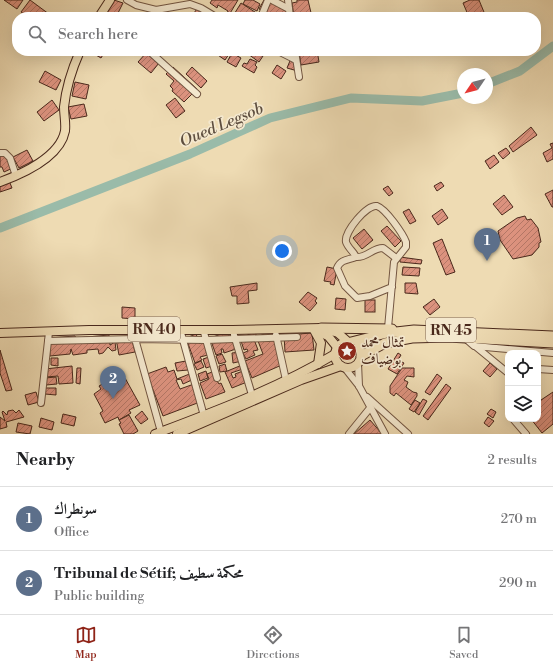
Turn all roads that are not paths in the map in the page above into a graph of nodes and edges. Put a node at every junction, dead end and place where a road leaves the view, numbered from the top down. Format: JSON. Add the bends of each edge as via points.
{"nodes":[{"id":1,"x":110,"y":0,"type":"edge"},
{"id":2,"x":127,"y":0,"type":"edge"},
{"id":3,"x":268,"y":0,"type":"edge"},
{"id":4,"x":272,"y":0,"type":"edge"},
{"id":5,"x":288,"y":0,"type":"edge"},
{"id":6,"x":184,"y":2,"type":"edge"},
{"id":7,"x":289,"y":9,"type":"junction"},
{"id":8,"x":102,"y":12,"type":"edge"},
{"id":9,"x":207,"y":12,"type":"edge"},
{"id":10,"x":263,"y":12,"type":"edge"},
{"id":11,"x":289,"y":12,"type":"edge"},
{"id":12,"x":78,"y":56,"type":"edge"},
{"id":13,"x":155,"y":56,"type":"edge"},
{"id":14,"x":288,"y":56,"type":"edge"},
{"id":15,"x":296,"y":56,"type":"edge"},
{"id":16,"x":296,"y":60,"type":"junction"},
{"id":17,"x":299,"y":77,"type":"dead end"},
{"id":18,"x":197,"y":94,"type":"dead end"},
{"id":19,"x":0,"y":153,"type":"edge"},
{"id":20,"x":16,"y":176,"type":"junction"},
{"id":21,"x":0,"y":182,"type":"edge"},
{"id":22,"x":356,"y":257,"type":"junction"},
{"id":23,"x":396,"y":258,"type":"junction"},
{"id":24,"x":392,"y":287,"type":"junction"},
{"id":25,"x":388,"y":328,"type":"junction"},
{"id":26,"x":134,"y":329,"type":"junction"},
{"id":27,"x":180,"y":329,"type":"junction"},
{"id":28,"x":203,"y":329,"type":"junction"},
{"id":29,"x":314,"y":329,"type":"junction"},
{"id":30,"x":89,"y":330,"type":"junction"},
{"id":31,"x":233,"y":330,"type":"junction"},
{"id":32,"x":414,"y":330,"type":"junction"},
{"id":33,"x":49,"y":332,"type":"junction"},
{"id":34,"x":0,"y":333,"type":"edge"},
{"id":35,"x":276,"y":334,"type":"junction"},
{"id":36,"x":553,"y":336,"type":"edge"},
{"id":37,"x":297,"y":337,"type":"dead end"},
{"id":38,"x":466,"y":338,"type":"junction"},
{"id":39,"x":88,"y":339,"type":"junction"},
{"id":40,"x":135,"y":339,"type":"junction"},
{"id":41,"x":234,"y":339,"type":"junction"},
{"id":42,"x":182,"y":340,"type":"junction"},
{"id":43,"x":206,"y":340,"type":"junction"},
{"id":44,"x":48,"y":341,"type":"junction"},
{"id":45,"x":349,"y":342,"type":"junction"},
{"id":46,"x":553,"y":343,"type":"edge"},
{"id":47,"x":474,"y":346,"type":"junction"},
{"id":48,"x":492,"y":348,"type":"junction"},
{"id":49,"x":336,"y":350,"type":"junction"},
{"id":50,"x":553,"y":353,"type":"edge"},
{"id":51,"x":489,"y":358,"type":"junction"},
{"id":52,"x":360,"y":359,"type":"junction"},
{"id":53,"x":318,"y":364,"type":"junction"},
{"id":54,"x":342,"y":366,"type":"junction"},
{"id":55,"x":501,"y":367,"type":"junction"},
{"id":56,"x":505,"y":367,"type":"edge"},
{"id":57,"x":541,"y":369,"type":"edge"},
{"id":58,"x":505,"y":370,"type":"edge"},
{"id":59,"x":553,"y":370,"type":"edge"},
{"id":60,"x":217,"y":378,"type":"dead end"},
{"id":61,"x":286,"y":380,"type":"junction"},
{"id":62,"x":359,"y":386,"type":"junction"},
{"id":63,"x":252,"y":395,"type":"junction"},
{"id":64,"x":364,"y":395,"type":"junction"},
{"id":65,"x":40,"y":404,"type":"dead end"},
{"id":66,"x":370,"y":408,"type":"junction"},
{"id":67,"x":204,"y":416,"type":"junction"},
{"id":68,"x":516,"y":422,"type":"edge"},
{"id":69,"x":158,"y":433,"type":"edge"},
{"id":70,"x":177,"y":434,"type":"edge"},
{"id":71,"x":350,"y":434,"type":"edge"},
{"id":72,"x":385,"y":434,"type":"edge"},
{"id":73,"x":408,"y":434,"type":"edge"},
{"id":74,"x":526,"y":434,"type":"edge"}],
"edges":[{"from":1,"to":8,"type":"main road"},
{"from":2,"to":6,"type":"street","via":[[156,10],[171,8]]},
{"from":3,"to":10,"type":"street"},
{"from":4,"to":7,"type":"street"},
{"from":5,"to":7,"type":"street"},
{"from":6,"to":9,"type":"street"},
{"from":7,"to":11,"type":"street"},
{"from":12,"to":20,"type":"main road","via":[[67,87],[63,138],[54,151]]},
{"from":13,"to":18,"type":"street"},
{"from":14,"to":16,"type":"street"},
{"from":15,"to":16,"type":"street"},
{"from":16,"to":17,"type":"street"},
{"from":19,"to":20,"type":"street","via":[[8,156]]},
{"from":20,"to":21,"type":"main road"},
{"from":22,"to":23,"type":"street","via":[[362,258],[376,248],[383,248]]},
{"from":22,"to":23,"type":"street","via":[[347,243],[347,236],[357,220],[374,206],[381,208],[404,237],[406,247]]},
{"from":22,"to":24,"type":"street","via":[[345,259],[337,268],[345,286],[353,295],[364,298]]},
{"from":23,"to":24,"type":"street"},
{"from":24,"to":25,"type":"street"},
{"from":25,"to":29,"type":"highway","number":"RN 40"},
{"from":25,"to":32,"type":"highway","number":"RN 40"},
{"from":26,"to":27,"type":"main road","number":"RN 40"},
{"from":26,"to":30,"type":"main road","number":"RN 40"},
{"from":26,"to":40,"type":"street"},
{"from":27,"to":28,"type":"main road","number":"RN 40"},
{"from":27,"to":42,"type":"street"},
{"from":28,"to":31,"type":"main road","number":"RN 40"},
{"from":28,"to":43,"type":"street"},
{"from":29,"to":35,"type":"main road","number":"RN 40"},
{"from":29,"to":45,"type":"main road","via":[[338,332]]},
{"from":29,"to":49,"type":"main road","via":[[323,332]]},
{"from":29,"to":53,"type":"main road","via":[[320,343]]},
{"from":30,"to":33,"type":"main road","number":"RN 40"},
{"from":30,"to":39,"type":"street"},
{"from":31,"to":35,"type":"main road","number":"RN 40"},
{"from":31,"to":41,"type":"street"},
{"from":32,"to":36,"type":"highway","number":"RN 45"},
{"from":32,"to":45,"type":"highway","number":"RN 45"},
{"from":33,"to":34,"type":"main road","number":"RN 40"},
{"from":33,"to":44,"type":"street"},
{"from":35,"to":37,"type":"street"},
{"from":35,"to":41,"type":"street"},
{"from":35,"to":61,"type":"street"},
{"from":38,"to":46,"type":"highway","number":"RN 45"},
{"from":38,"to":47,"type":"street"},
{"from":38,"to":52,"type":"highway","number":"RN 45","via":[[423,337],[396,340],[384,343]]},
{"from":39,"to":40,"type":"street"},
{"from":39,"to":44,"type":"street"},
{"from":40,"to":42,"type":"street"},
{"from":40,"to":69,"type":"street"},
{"from":41,"to":43,"type":"street"},
{"from":41,"to":63,"type":"street"},
{"from":42,"to":43,"type":"street"},
{"from":42,"to":67,"type":"street"},
{"from":43,"to":60,"type":"street"},
{"from":44,"to":65,"type":"street"},
{"from":45,"to":49,"type":"main road"},
{"from":45,"to":52,"type":"main road","via":[[357,345]]},
{"from":47,"to":48,"type":"street"},
{"from":47,"to":51,"type":"street"},
{"from":48,"to":50,"type":"street"},
{"from":48,"to":51,"type":"street"},
{"from":49,"to":53,"type":"main road"},
{"from":49,"to":54,"type":"main road","via":[[336,361]]},
{"from":51,"to":55,"type":"street"},
{"from":52,"to":54,"type":"main road","via":[[352,367]]},
{"from":52,"to":62,"type":"street"},
{"from":53,"to":61,"type":"main road"},
{"from":54,"to":62,"type":"street"},
{"from":54,"to":70,"type":"main road","via":[[301,380]]},
{"from":55,"to":56,"type":"street"},
{"from":55,"to":58,"type":"street"},
{"from":57,"to":59,"type":"street"},
{"from":61,"to":63,"type":"main road"},
{"from":62,"to":64,"type":"street"},
{"from":63,"to":67,"type":"main road"},
{"from":64,"to":66,"type":"street"},
{"from":64,"to":73,"type":"street"},
{"from":66,"to":71,"type":"street"},
{"from":66,"to":72,"type":"street"},
{"from":67,"to":69,"type":"main road"},
{"from":68,"to":74,"type":"street"}]}
